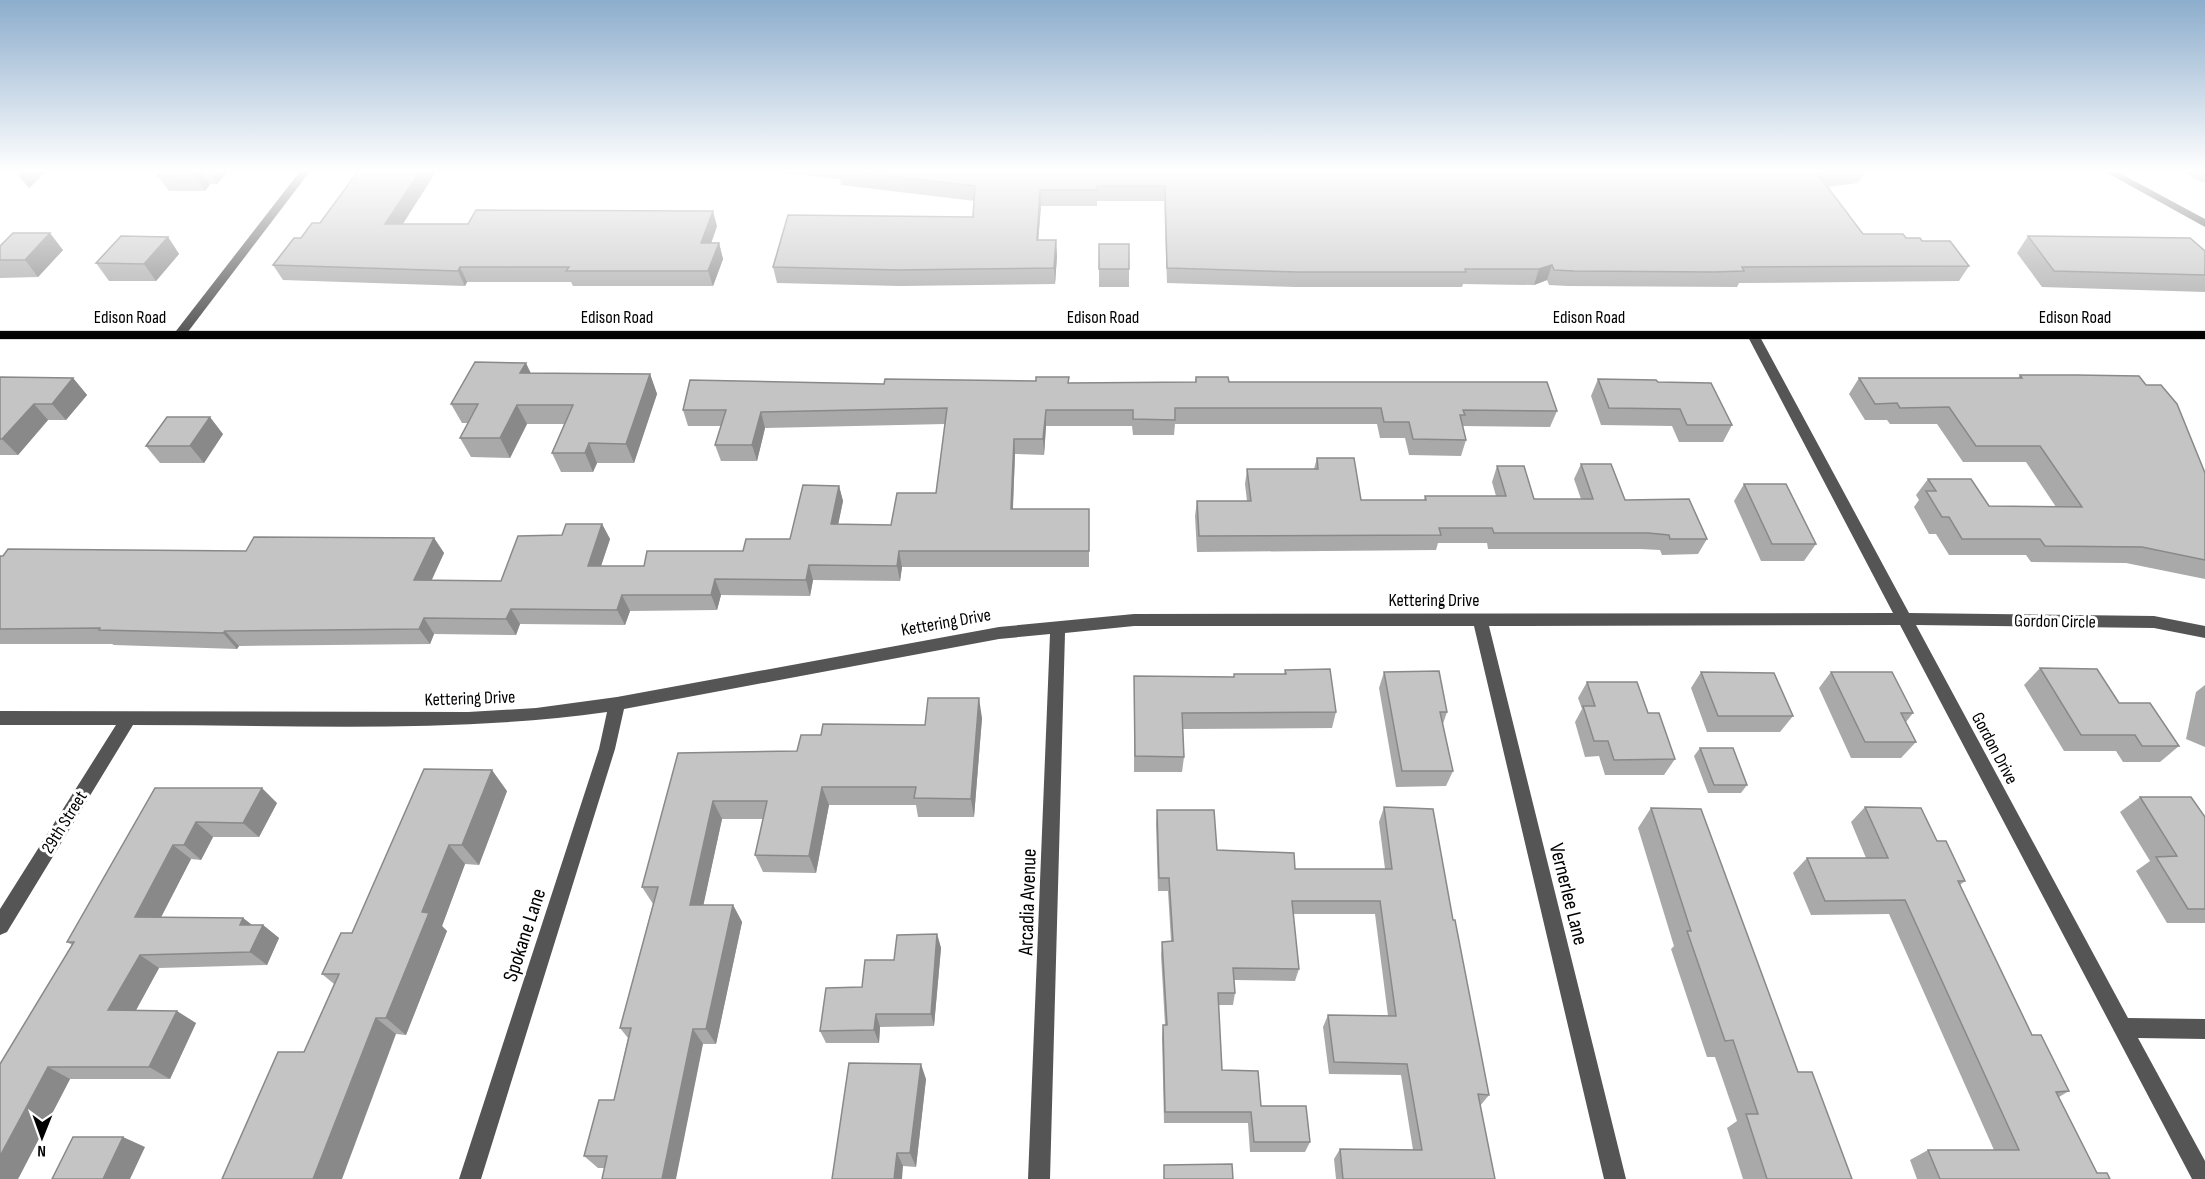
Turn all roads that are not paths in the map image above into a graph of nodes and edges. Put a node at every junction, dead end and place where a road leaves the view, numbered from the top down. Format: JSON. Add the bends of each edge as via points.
{"nodes":[{"id":1,"x":264,"y":225,"type":"edge"},
{"id":2,"x":180,"y":334,"type":"junction"},
{"id":3,"x":0,"y":335,"type":"edge"},
{"id":4,"x":1753,"y":335,"type":"junction"},
{"id":5,"x":2205,"y":335,"type":"edge"},
{"id":6,"x":1905,"y":619,"type":"junction"},
{"id":7,"x":1480,"y":620,"type":"junction"},
{"id":8,"x":1058,"y":626,"type":"junction"},
{"id":9,"x":2205,"y":632,"type":"edge"},
{"id":10,"x":617,"y":704,"type":"junction"},
{"id":11,"x":0,"y":718,"type":"edge"},
{"id":12,"x":129,"y":718,"type":"junction"},
{"id":13,"x":0,"y":926,"type":"edge"},
{"id":14,"x":2124,"y":1028,"type":"junction"},
{"id":15,"x":2205,"y":1029,"type":"edge"},
{"id":16,"x":470,"y":1179,"type":"edge"},
{"id":17,"x":1039,"y":1179,"type":"edge"},
{"id":18,"x":1615,"y":1179,"type":"edge"},
{"id":19,"x":2203,"y":1179,"type":"edge"}],
"edges":[{"from":1,"to":2,"type":"street"},
{"from":2,"to":3,"type":"main road","name":"Edison Road"},
{"from":2,"to":4,"type":"main road","name":"Edison Road"},
{"from":4,"to":5,"type":"main road","name":"Edison Road"},
{"from":4,"to":6,"type":"street","name":"Gordon Drive"},
{"from":6,"to":7,"type":"street","name":"Kettering Drive"},
{"from":6,"to":9,"type":"street","name":"Gordon Circle","via":[[2154,622]]},
{"from":6,"to":14,"type":"street","name":"Gordon Drive"},
{"from":7,"to":8,"type":"street","name":"Kettering Drive","via":[[1172,619]]},
{"from":7,"to":18,"type":"street","name":"Vernerlee Lane"},
{"from":8,"to":10,"type":"street","name":"Kettering Drive","via":[[861,657]]},
{"from":8,"to":17,"type":"street","name":"Arcadia Avenue"},
{"from":10,"to":12,"type":"street","name":"Kettering Drive","via":[[468,719]]},
{"from":10,"to":16,"type":"street","name":"Spokane Lane","via":[[608,749]]},
{"from":11,"to":12,"type":"street","name":"Kettering Drive"},
{"from":12,"to":13,"type":"street","name":"29th Street"},
{"from":14,"to":15,"type":"street"},
{"from":14,"to":19,"type":"street","name":"Gordon Drive"}]}
